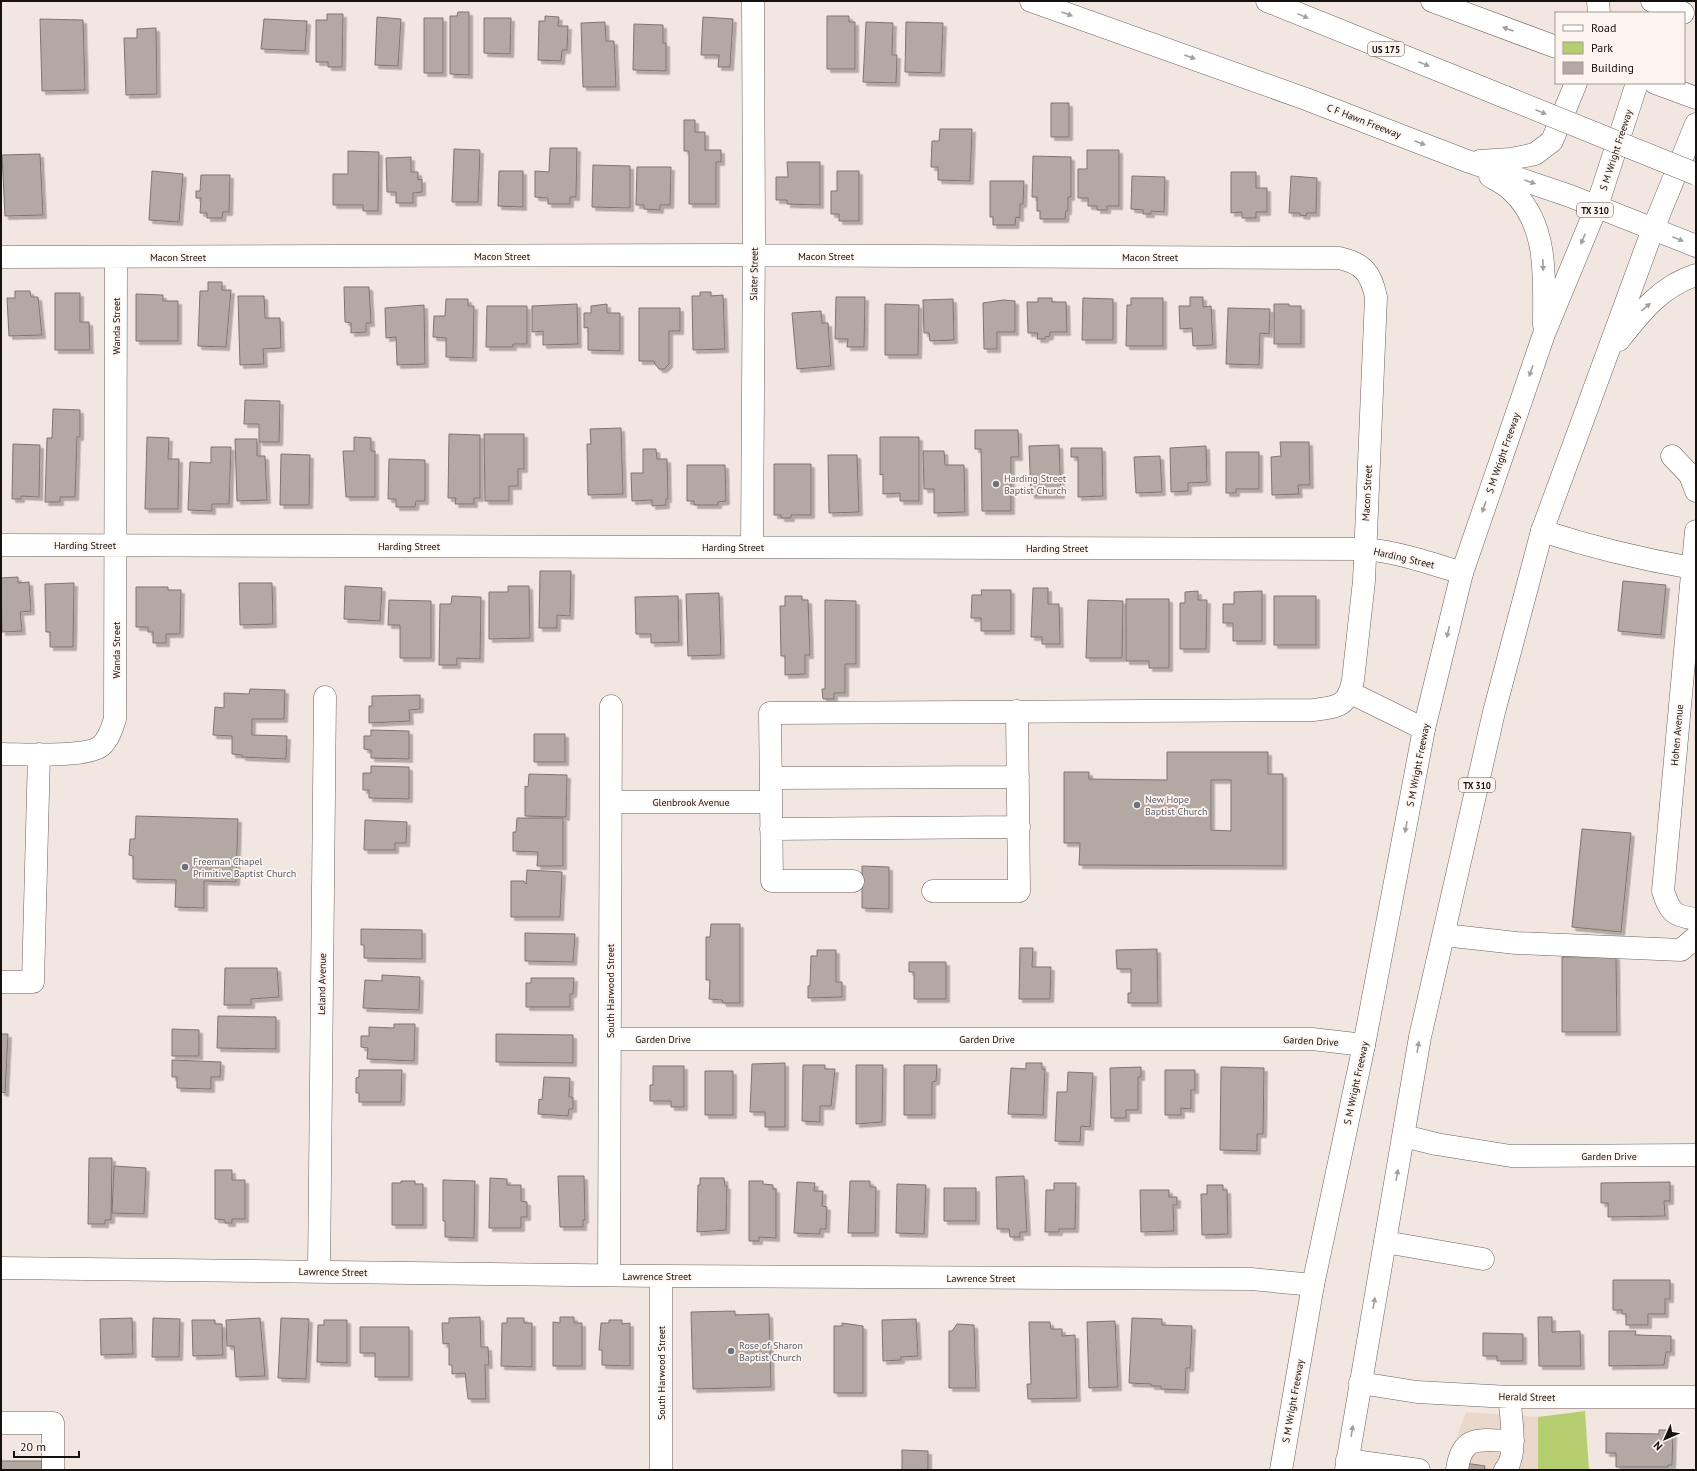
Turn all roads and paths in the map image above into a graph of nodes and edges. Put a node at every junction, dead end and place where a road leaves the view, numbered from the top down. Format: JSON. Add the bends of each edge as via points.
{"nodes":[{"id":1,"x":754,"y":1,"type":"edge"},
{"id":2,"x":1031,"y":1,"type":"edge"},
{"id":3,"x":1267,"y":1,"type":"edge"},
{"id":4,"x":1432,"y":1,"type":"edge"},
{"id":5,"x":1598,"y":1,"type":"edge"},
{"id":6,"x":1660,"y":5,"type":"edge"},
{"id":7,"x":1599,"y":12,"type":"edge"},
{"id":8,"x":1681,"y":12,"type":"edge"},
{"id":9,"x":1685,"y":13,"type":"edge"},
{"id":10,"x":1696,"y":18,"type":"edge"},
{"id":11,"x":1551,"y":45,"type":"edge"},
{"id":12,"x":1576,"y":84,"type":"edge"},
{"id":13,"x":1637,"y":84,"type":"edge"},
{"id":14,"x":1658,"y":84,"type":"edge"},
{"id":15,"x":1696,"y":98,"type":"edge"},
{"id":16,"x":1696,"y":124,"type":"edge"},
{"id":17,"x":1467,"y":161,"type":"junction"},
{"id":18,"x":1696,"y":174,"type":"edge"},
{"id":19,"x":1597,"y":206,"type":"junction"},
{"id":20,"x":1653,"y":229,"type":"junction"},
{"id":21,"x":1696,"y":246,"type":"edge"},
{"id":22,"x":754,"y":255,"type":"junction"},
{"id":23,"x":1,"y":257,"type":"edge"},
{"id":24,"x":116,"y":257,"type":"junction"},
{"id":25,"x":1696,"y":275,"type":"edge"},
{"id":26,"x":1544,"y":334,"type":"junction"},
{"id":27,"x":1605,"y":359,"type":"junction"},
{"id":28,"x":1672,"y":456,"type":"dead end"},
{"id":29,"x":1696,"y":491,"type":"edge"},
{"id":30,"x":1696,"y":530,"type":"edge"},
{"id":31,"x":1542,"y":531,"type":"junction"},
{"id":32,"x":1,"y":545,"type":"edge"},
{"id":33,"x":116,"y":546,"type":"junction"},
{"id":34,"x":752,"y":547,"type":"junction"},
{"id":35,"x":1364,"y":550,"type":"junction"},
{"id":36,"x":1692,"y":568,"type":"junction"},
{"id":37,"x":1462,"y":573,"type":"junction"},
{"id":38,"x":1351,"y":693,"type":"junction"},
{"id":39,"x":325,"y":697,"type":"dead end"},
{"id":40,"x":611,"y":706,"type":"dead end"},
{"id":41,"x":1017,"y":712,"type":"junction"},
{"id":42,"x":1424,"y":729,"type":"junction"},
{"id":43,"x":1,"y":754,"type":"edge"},
{"id":44,"x":39,"y":754,"type":"junction"},
{"id":45,"x":1018,"y":776,"type":"junction"},
{"id":46,"x":771,"y":778,"type":"junction"},
{"id":47,"x":611,"y":802,"type":"junction"},
{"id":48,"x":771,"y":802,"type":"junction"},
{"id":49,"x":1019,"y":828,"type":"junction"},
{"id":50,"x":771,"y":829,"type":"junction"},
{"id":51,"x":853,"y":881,"type":"dead end"},
{"id":52,"x":933,"y":891,"type":"dead end"},
{"id":53,"x":1696,"y":919,"type":"edge"},
{"id":54,"x":1444,"y":935,"type":"junction"},
{"id":55,"x":1696,"y":937,"type":"edge"},
{"id":56,"x":1,"y":982,"type":"edge"},
{"id":57,"x":610,"y":1039,"type":"junction"},
{"id":58,"x":1364,"y":1045,"type":"junction"},
{"id":59,"x":1404,"y":1136,"type":"junction"},
{"id":60,"x":1696,"y":1155,"type":"edge"},
{"id":61,"x":1385,"y":1242,"type":"junction"},
{"id":62,"x":1483,"y":1259,"type":"dead end"},
{"id":63,"x":1,"y":1268,"type":"edge"},
{"id":64,"x":319,"y":1272,"type":"junction"},
{"id":65,"x":609,"y":1275,"type":"junction"},
{"id":66,"x":661,"y":1276,"type":"junction"},
{"id":67,"x":1313,"y":1285,"type":"junction"},
{"id":68,"x":1360,"y":1383,"type":"junction"},
{"id":69,"x":1696,"y":1396,"type":"edge"},
{"id":70,"x":1509,"y":1398,"type":"junction"},
{"id":71,"x":1,"y":1423,"type":"edge"},
{"id":72,"x":1512,"y":1441,"type":"junction"},
{"id":73,"x":1346,"y":1465,"type":"edge"},
{"id":74,"x":53,"y":1470,"type":"edge"},
{"id":75,"x":661,"y":1470,"type":"edge"},
{"id":76,"x":1281,"y":1470,"type":"edge"},
{"id":77,"x":1419,"y":1470,"type":"edge"},
{"id":78,"x":1457,"y":1470,"type":"edge"},
{"id":79,"x":1505,"y":1470,"type":"edge"}],
"edges":[{"from":1,"to":22,"type":"main road","name":"Slater Street"},
{"from":2,"to":17,"type":"main road","name":"C F Hawn Freeway","one_way":true,"via":[[1306,99]]},
{"from":3,"to":18,"type":"main road","number":"US 175","one_way":true,"bridge":true},
{"from":11,"to":4,"type":"main road","one_way":true},
{"from":5,"to":7,"type":"main road"},
{"from":6,"to":8,"type":"main road"},
{"from":9,"to":10,"type":"main road"},
{"from":12,"to":17,"type":"main road","via":[[1552,141],[1535,154],[1511,159]]},
{"from":13,"to":19,"type":"main road","name":"S M Wright Freeway","number":"TX 310"},
{"from":14,"to":15,"type":"main road"},
{"from":16,"to":20,"type":"main road","number":"TX 310"},
{"from":17,"to":19,"type":"main road","name":"C F Hawn Freeway","one_way":true},
{"from":17,"to":26,"type":"main road","one_way":true,"via":[[1510,189],[1528,211],[1537,228],[1544,260]]},
{"from":19,"to":20,"type":"main road","name":"C F Hawn Freeway"},
{"from":19,"to":26,"type":"main road","name":"S M Wright Freeway","number":"TX 310","one_way":true},
{"from":20,"to":21,"type":"main road","name":"C F Hawn Freeway","one_way":true},
{"from":20,"to":27,"type":"main road","number":"TX 310"},
{"from":22,"to":24,"type":"main road","name":"Macon Street"},
{"from":22,"to":34,"type":"main road","name":"Slater Street"},
{"from":22,"to":35,"type":"main road","name":"Macon Street","via":[[1331,258],[1353,261],[1364,269],[1373,284],[1376,297]]},
{"from":23,"to":24,"type":"main road","name":"Macon Street"},
{"from":24,"to":33,"type":"main road","name":"Wanda Street"},
{"from":27,"to":25,"type":"main road","one_way":true,"via":[[1642,310],[1684,279]]},
{"from":26,"to":37,"type":"main road","name":"S M Wright Freeway","number":"TX 310","one_way":true},
{"from":27,"to":31,"type":"main road","number":"TX 310"},
{"from":28,"to":29,"type":"main road","via":[[1690,475]]},
{"from":30,"to":36,"type":"main road","name":"Hohen Avenue"},
{"from":31,"to":36,"type":"main road","via":[[1592,547]]},
{"from":31,"to":54,"type":"main road","number":"TX 310","via":[[1494,712],[1465,832]]},
{"from":32,"to":33,"type":"main road","name":"Harding Street"},
{"from":33,"to":34,"type":"main road","name":"Harding Street"},
{"from":33,"to":44,"type":"main road","name":"Wanda Street","via":[[115,719],[110,734],[101,746],[86,752]]},
{"from":34,"to":35,"type":"main road","name":"Harding Street"},
{"from":35,"to":37,"type":"main road","name":"Harding Street","via":[[1416,559]]},
{"from":35,"to":38,"type":"main road","name":"Macon Street","via":[[1364,581]]},
{"from":36,"to":53,"type":"main road","name":"Hohen Avenue","via":[[1663,891],[1668,907],[1682,917]]},
{"from":37,"to":42,"type":"main road","name":"S M Wright Freeway","number":"TX 310","one_way":true},
{"from":38,"to":41,"type":"main road","via":[[1344,702],[1332,708],[1314,710]]},
{"from":38,"to":42,"type":"main road"},
{"from":39,"to":64,"type":"main road","name":"Leland Avenue"},
{"from":40,"to":47,"type":"main road","name":"South Harwood Street"},
{"from":41,"to":45,"type":"main road"},
{"from":41,"to":46,"type":"main road","via":[[770,713]]},
{"from":42,"to":58,"type":"main road","name":"S M Wright Freeway","number":"TX 310","one_way":true},
{"from":43,"to":44,"type":"main road","name":"Wanda Street"},
{"from":44,"to":56,"type":"main road","via":[[33,982]]},
{"from":45,"to":46,"type":"main road"},
{"from":45,"to":49,"type":"main road"},
{"from":46,"to":48,"type":"main road"},
{"from":47,"to":48,"type":"main road","name":"Glenbrook Avenue"},
{"from":47,"to":57,"type":"main road","name":"South Harwood Street"},
{"from":48,"to":50,"type":"main road"},
{"from":49,"to":50,"type":"main road"},
{"from":49,"to":52,"type":"main road","via":[[1019,891]]},
{"from":50,"to":51,"type":"main road","via":[[772,881]]},
{"from":54,"to":55,"type":"main road","via":[[1516,943],[1681,950]]},
{"from":59,"to":54,"type":"main road","number":"TX 310","one_way":true,"via":[[1420,1037]]},
{"from":57,"to":58,"type":"main road","name":"Garden Drive","via":[[1312,1039]]},
{"from":57,"to":65,"type":"main road","name":"South Harwood Street"},
{"from":58,"to":67,"type":"main road","name":"S M Wright Freeway","number":"TX 310"},
{"from":59,"to":60,"type":"main road","name":"Garden Drive","via":[[1511,1156]]},
{"from":61,"to":59,"type":"main road","number":"TX 310","one_way":true},
{"from":61,"to":62,"type":"main road"},
{"from":68,"to":61,"type":"main road","number":"TX 310","one_way":true},
{"from":63,"to":64,"type":"main road","name":"Lawrence Street"},
{"from":64,"to":65,"type":"main road","name":"Lawrence Street"},
{"from":65,"to":66,"type":"main road","name":"Lawrence Street"},
{"from":66,"to":67,"type":"main road","name":"Lawrence Street","via":[[1251,1279]]},
{"from":66,"to":75,"type":"main road","name":"South Harwood Street"},
{"from":67,"to":76,"type":"main road","name":"S M Wright Freeway","number":"TX 310"},
{"from":68,"to":70,"type":"main road","name":"Herald Street","via":[[1417,1392]]},
{"from":73,"to":68,"type":"main road","number":"TX 310","one_way":true},
{"from":69,"to":70,"type":"main road","name":"Herald Street"},
{"from":70,"to":72,"type":"main road"},
{"from":71,"to":74,"type":"main road","via":[[52,1423]]},
{"from":72,"to":78,"type":"main road","via":[[1473,1440],[1464,1447],[1458,1457]]},
{"from":72,"to":79,"type":"main road","via":[[1510,1466]]},
{"from":73,"to":77,"type":"main road"}]}
